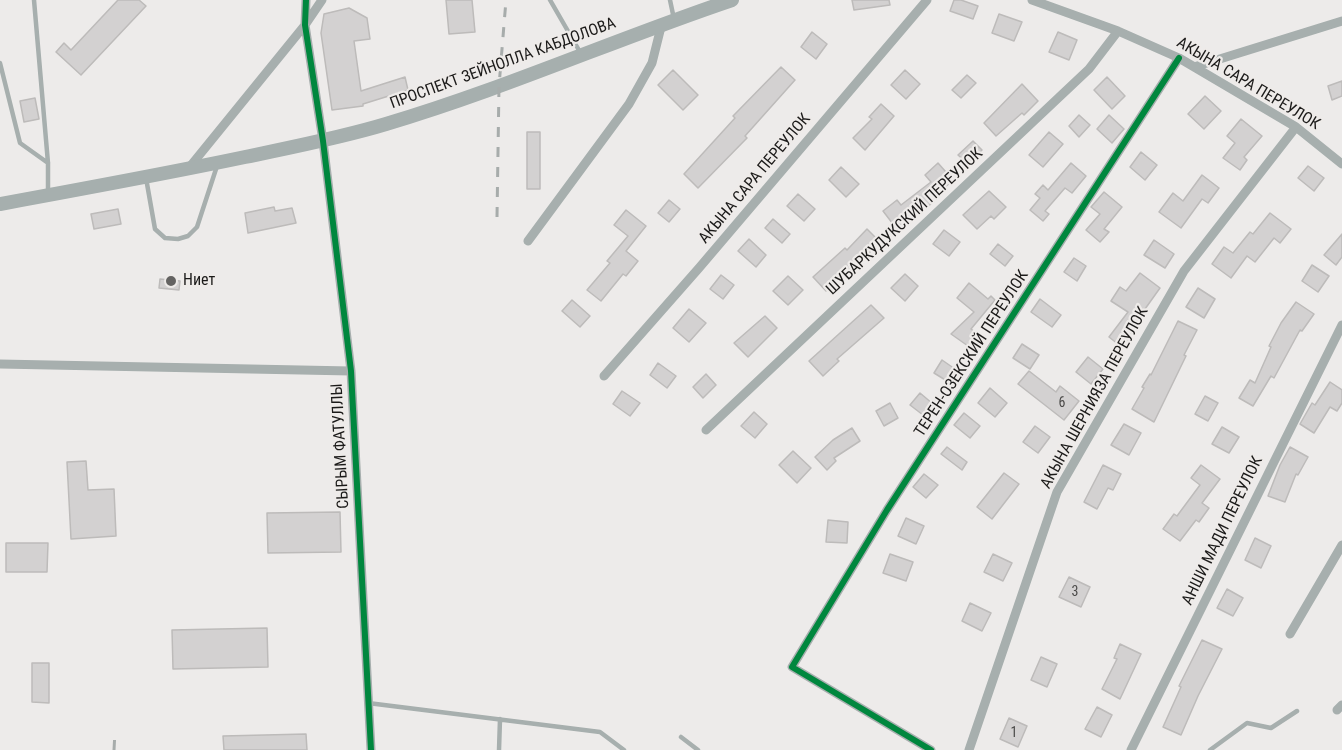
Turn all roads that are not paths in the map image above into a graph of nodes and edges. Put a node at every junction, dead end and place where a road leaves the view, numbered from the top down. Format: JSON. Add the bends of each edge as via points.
{"nodes":[{"id":1,"x":34,"y":0,"type":"edge"},
{"id":2,"x":306,"y":0,"type":"edge"},
{"id":3,"x":322,"y":0,"type":"edge"},
{"id":4,"x":550,"y":0,"type":"edge"},
{"id":5,"x":670,"y":0,"type":"edge"},
{"id":6,"x":732,"y":0,"type":"edge"},
{"id":7,"x":927,"y":0,"type":"edge"},
{"id":8,"x":1032,"y":0,"type":"edge"},
{"id":9,"x":668,"y":21,"type":"junction"},
{"id":10,"x":1342,"y":21,"type":"edge"},
{"id":11,"x":305,"y":25,"type":"junction"},
{"id":12,"x":1118,"y":31,"type":"junction"},
{"id":13,"x":581,"y":55,"type":"junction"},
{"id":14,"x":1179,"y":58,"type":"junction"},
{"id":15,"x":0,"y":63,"type":"edge"},
{"id":16,"x":1194,"y":67,"type":"junction"},
{"id":17,"x":1296,"y":127,"type":"junction"},
{"id":18,"x":323,"y":141,"type":"junction"},
{"id":19,"x":48,"y":163,"type":"junction"},
{"id":20,"x":218,"y":163,"type":"junction"},
{"id":21,"x":1342,"y":164,"type":"edge"},
{"id":22,"x":188,"y":169,"type":"junction"},
{"id":23,"x":146,"y":177,"type":"junction"},
{"id":24,"x":48,"y":195,"type":"junction"},
{"id":25,"x":0,"y":204,"type":"edge"},
{"id":26,"x":528,"y":241,"type":"dead end"},
{"id":27,"x":1342,"y":326,"type":"edge"},
{"id":28,"x":0,"y":364,"type":"edge"},
{"id":29,"x":351,"y":372,"type":"junction"},
{"id":30,"x":604,"y":376,"type":"dead end"},
{"id":31,"x":706,"y":430,"type":"dead end"},
{"id":32,"x":1342,"y":545,"type":"edge"},
{"id":33,"x":1290,"y":633,"type":"dead end"},
{"id":34,"x":368,"y":703,"type":"junction"},
{"id":35,"x":1298,"y":711,"type":"dead end"},
{"id":36,"x":500,"y":719,"type":"junction"},
{"id":37,"x":681,"y":737,"type":"dead end"},
{"id":38,"x":371,"y":750,"type":"edge"},
{"id":39,"x":499,"y":750,"type":"edge"},
{"id":40,"x":624,"y":750,"type":"edge"},
{"id":41,"x":698,"y":750,"type":"edge"},
{"id":42,"x":931,"y":750,"type":"edge"},
{"id":43,"x":969,"y":750,"type":"edge"},
{"id":44,"x":1131,"y":750,"type":"edge"},
{"id":45,"x":1210,"y":750,"type":"edge"}],
"edges":[{"from":1,"to":19,"type":"lane"},
{"from":2,"to":11,"type":"street","name":"СЫРЫМ ФАТУЛЛЫ"},
{"from":3,"to":11,"type":"street"},
{"from":4,"to":13,"type":"lane"},
{"from":5,"to":9,"type":"lane"},
{"from":6,"to":9,"type":"main road","name":"ПРОСПЕКТ ЗЕЙНОЛЛА КАБДОЛОВА"},
{"from":7,"to":30,"type":"street","name":"АКЫНА САРА ПЕРЕУЛОК"},
{"from":8,"to":12,"type":"street","name":"АКЫНА САРА ПЕРЕУЛОК"},
{"from":9,"to":13,"type":"main road","name":"ПРОСПЕКТ ЗЕЙНОЛЛА КАБДОЛОВА"},
{"from":9,"to":26,"type":"street","via":[[652,63],[629,104]]},
{"from":10,"to":16,"type":"street"},
{"from":11,"to":18,"type":"street","name":"СЫРЫМ ФАТУЛЛЫ"},
{"from":11,"to":22,"type":"street"},
{"from":12,"to":14,"type":"street","name":"АКЫНА САРА ПЕРЕУЛОК"},
{"from":12,"to":31,"type":"street","name":"ШУБАРКУДУКСКИЙ ПЕРЕУЛОК","via":[[1089,69]]},
{"from":13,"to":18,"type":"main road","name":"ПРОСПЕКТ ЗЕЙНОЛЛА КАБДОЛОВА","via":[[451,104]]},
{"from":14,"to":16,"type":"street","name":"АКЫНА САРА ПЕРЕУЛОК"},
{"from":14,"to":42,"type":"street","name":"ТЕРЕН-ОЗЕКСКИЙ ПЕРЕУЛОК","via":[[887,510],[792,668]]},
{"from":15,"to":19,"type":"lane","via":[[20,143]]},
{"from":16,"to":17,"type":"street","name":"АКЫНА САРА ПЕРЕУЛОК"},
{"from":17,"to":21,"type":"street","name":"АКЫНА САРА ПЕРЕУЛОК"},
{"from":17,"to":43,"type":"street","name":"АКЫНА ШЕРНИЯЗА ПЕРЕУЛОК","via":[[1184,271],[1058,492]]},
{"from":18,"to":20,"type":"main road","name":"ПРОСПЕКТ ЗЕЙНОЛЛА КАБДОЛОВА"},
{"from":18,"to":29,"type":"street","name":"СЫРЫМ ФАТУЛЛЫ"},
{"from":19,"to":24,"type":"lane"},
{"from":20,"to":22,"type":"main road","name":"ПРОСПЕКТ ЗЕЙНОЛЛА КАБДОЛОВА"},
{"from":20,"to":23,"type":"lane","via":[[196,227],[188,236],[178,239],[165,238],[155,229]]},
{"from":22,"to":23,"type":"main road","name":"ПРОСПЕКТ ЗЕЙНОЛЛА КАБДОЛОВА"},
{"from":23,"to":24,"type":"main road","name":"ПРОСПЕКТ ЗЕЙНОЛЛА КАБДОЛОВА"},
{"from":24,"to":25,"type":"main road","name":"ПРОСПЕКТ ЗЕЙНОЛЛА КАБДОЛОВА"},
{"from":27,"to":44,"type":"street","name":"АНШИ МАДИ ПЕРЕУЛОК"},
{"from":28,"to":29,"type":"street"},
{"from":29,"to":34,"type":"street","name":"СЫРЫМ ФАТУЛЛЫ"},
{"from":32,"to":33,"type":"street"},
{"from":34,"to":36,"type":"lane"},
{"from":34,"to":38,"type":"street","name":"СЫРЫМ ФАТУЛЛЫ"},
{"from":35,"to":45,"type":"lane","via":[[1271,728],[1247,723]]},
{"from":36,"to":39,"type":"lane"},
{"from":36,"to":40,"type":"lane","via":[[600,732]]},
{"from":37,"to":41,"type":"lane"}]}
